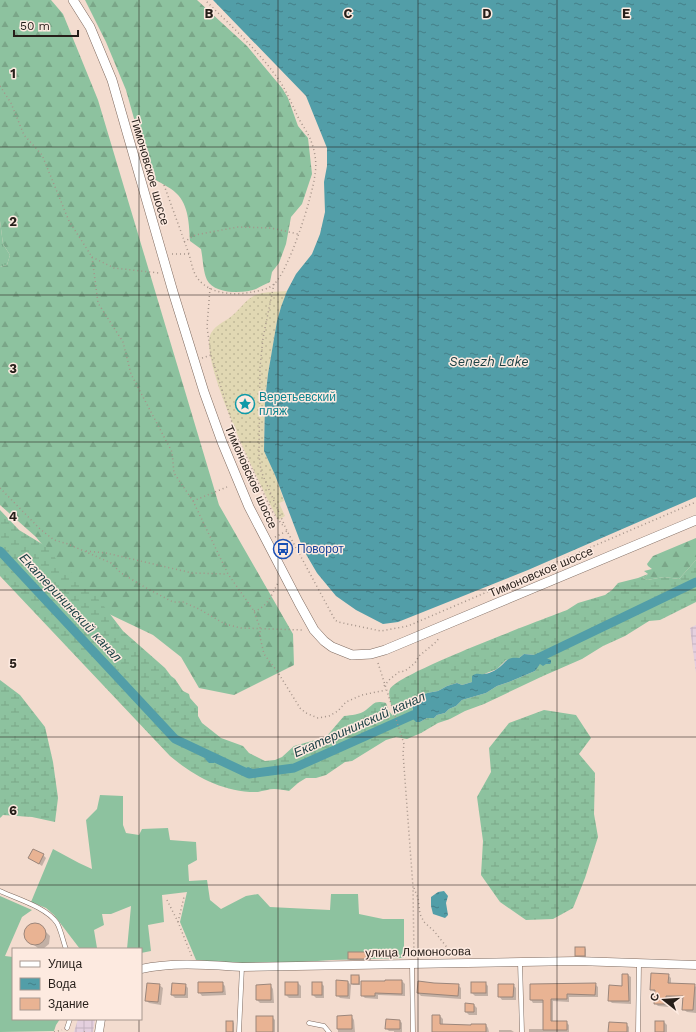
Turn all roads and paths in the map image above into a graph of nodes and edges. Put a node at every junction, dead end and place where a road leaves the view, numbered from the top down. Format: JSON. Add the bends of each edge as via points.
{"nodes":[{"id":1,"x":73,"y":0,"type":"edge"},
{"id":2,"x":205,"y":0,"type":"edge"},
{"id":3,"x":0,"y":86,"type":"edge"},
{"id":4,"x":164,"y":185,"type":"dead end"},
{"id":5,"x":298,"y":234,"type":"junction"},
{"id":6,"x":184,"y":242,"type":"junction"},
{"id":7,"x":162,"y":254,"type":"junction"},
{"id":8,"x":189,"y":254,"type":"junction"},
{"id":9,"x":92,"y":257,"type":"junction"},
{"id":10,"x":168,"y":274,"type":"junction"},
{"id":11,"x":274,"y":284,"type":"junction"},
{"id":12,"x":210,"y":288,"type":"junction"},
{"id":13,"x":211,"y":355,"type":"junction"},
{"id":14,"x":200,"y":358,"type":"dead end"},
{"id":15,"x":227,"y":487,"type":"dead end"},
{"id":16,"x":0,"y":488,"type":"edge"},
{"id":17,"x":193,"y":501,"type":"junction"},
{"id":18,"x":696,"y":502,"type":"edge"},
{"id":19,"x":696,"y":520,"type":"edge"},
{"id":20,"x":287,"y":531,"type":"junction"},
{"id":21,"x":275,"y":537,"type":"dead end"},
{"id":22,"x":84,"y":551,"type":"junction"},
{"id":23,"x":228,"y":574,"type":"junction"},
{"id":24,"x":278,"y":583,"type":"dead end"},
{"id":25,"x":254,"y":611,"type":"junction"},
{"id":26,"x":448,"y":624,"type":"junction"},
{"id":27,"x":260,"y":628,"type":"junction"},
{"id":28,"x":304,"y":630,"type":"dead end"},
{"id":29,"x":378,"y":663,"type":"dead end"},
{"id":30,"x":384,"y":686,"type":"junction"},
{"id":31,"x":386,"y":690,"type":"junction"},
{"id":32,"x":413,"y":887,"type":"junction"},
{"id":33,"x":0,"y":891,"type":"edge"},
{"id":34,"x":184,"y":897,"type":"dead end"},
{"id":35,"x":167,"y":900,"type":"dead end"},
{"id":36,"x":178,"y":922,"type":"junction"},
{"id":37,"x":66,"y":948,"type":"edge"},
{"id":38,"x":520,"y":962,"type":"junction"},
{"id":39,"x":459,"y":963,"type":"junction"},
{"id":40,"x":195,"y":964,"type":"junction"},
{"id":41,"x":412,"y":964,"type":"junction"},
{"id":42,"x":639,"y":964,"type":"junction"},
{"id":43,"x":696,"y":965,"type":"edge"},
{"id":44,"x":242,"y":967,"type":"junction"},
{"id":45,"x":142,"y":969,"type":"edge"},
{"id":46,"x":70,"y":1020,"type":"edge"},
{"id":47,"x":100,"y":1020,"type":"edge"},
{"id":48,"x":309,"y":1022,"type":"dead end"},
{"id":49,"x":67,"y":1028,"type":"dead end"},
{"id":50,"x":98,"y":1032,"type":"edge"},
{"id":51,"x":239,"y":1032,"type":"edge"},
{"id":52,"x":329,"y":1032,"type":"edge"},
{"id":53,"x":413,"y":1032,"type":"edge"},
{"id":54,"x":522,"y":1032,"type":"edge"},
{"id":55,"x":638,"y":1032,"type":"edge"}],
"edges":[{"from":1,"to":7,"type":"street","name":"Тимоновское шоссе","via":[[90,27],[112,80]]},
{"from":2,"to":5,"type":"path","via":[[262,57],[281,83],[311,141],[316,174]]},
{"from":3,"to":9,"type":"path","via":[[11,102],[24,134],[42,155],[69,221]]},
{"from":4,"to":6,"type":"path"},
{"from":5,"to":6,"type":"path","via":[[271,228],[238,227],[195,235]]},
{"from":5,"to":11,"type":"path","via":[[282,273]]},
{"from":6,"to":8,"type":"path"},
{"from":7,"to":8,"type":"path"},
{"from":7,"to":10,"type":"street","name":"Тимоновское шоссе"},
{"from":8,"to":12,"type":"path","via":[[196,275]]},
{"from":9,"to":10,"type":"path","via":[[114,268]]},
{"from":9,"to":17,"type":"path","via":[[98,303],[123,342],[131,374],[172,452],[174,473]]},
{"from":10,"to":26,"type":"street","name":"Тимоновское шоссе","via":[[204,392],[227,456],[249,507],[314,630],[332,648],[352,655],[385,650]]},
{"from":11,"to":12,"type":"path","via":[[262,290],[235,294],[224,294]]},
{"from":11,"to":20,"type":"path","via":[[260,367],[259,455],[261,471]]},
{"from":12,"to":13,"type":"path","via":[[207,327]]},
{"from":13,"to":14,"type":"path"},
{"from":13,"to":20,"type":"path","via":[[236,435],[272,512]]},
{"from":15,"to":17,"type":"path"},
{"from":16,"to":22,"type":"path","via":[[54,540]]},
{"from":17,"to":23,"type":"path"},
{"from":18,"to":20,"type":"path","via":[[415,623],[394,630],[381,631],[335,620]]},
{"from":19,"to":26,"type":"street","name":"Тимоновское шоссе"},
{"from":20,"to":21,"type":"path"},
{"from":22,"to":23,"type":"path","via":[[106,553],[192,573]]},
{"from":22,"to":27,"type":"path","via":[[111,563],[121,573],[173,602],[183,602],[224,624],[241,628]]},
{"from":23,"to":25,"type":"path"},
{"from":24,"to":25,"type":"path","via":[[269,599],[260,609]]},
{"from":25,"to":27,"type":"path"},
{"from":26,"to":30,"type":"path","via":[[436,642],[419,656],[414,664],[405,672],[399,672]]},
{"from":27,"to":28,"type":"path"},
{"from":27,"to":31,"type":"path","via":[[264,654],[306,713],[318,718],[329,716],[346,702],[362,695]]},
{"from":29,"to":30,"type":"path"},
{"from":30,"to":31,"type":"path"},
{"from":31,"to":32,"type":"path","via":[[403,739]]},
{"from":32,"to":39,"type":"path","via":[[424,922]]},
{"from":32,"to":41,"type":"path"},
{"from":33,"to":37,"type":"lane","via":[[51,916],[58,924]]},
{"from":34,"to":36,"type":"path"},
{"from":35,"to":36,"type":"path"},
{"from":36,"to":40,"type":"path"},
{"from":38,"to":39,"type":"street","name":"улица Ломоносова"},
{"from":38,"to":42,"type":"street","name":"улица Ломоносова"},
{"from":38,"to":54,"type":"lane"},
{"from":39,"to":41,"type":"street","name":"улица Ломоносова"},
{"from":40,"to":44,"type":"street","name":"улица Ломоносова"},
{"from":40,"to":45,"type":"street","name":"улица Ломоносова","via":[[157,965]]},
{"from":41,"to":44,"type":"street","name":"улица Ломоносова"},
{"from":41,"to":53,"type":"lane"},
{"from":42,"to":43,"type":"street","name":"улица Ломоносова"},
{"from":42,"to":55,"type":"lane"},
{"from":44,"to":51,"type":"lane"},
{"from":46,"to":49,"type":"lane"},
{"from":47,"to":50,"type":"street"},
{"from":48,"to":52,"type":"lane","via":[[324,1026]]}]}
